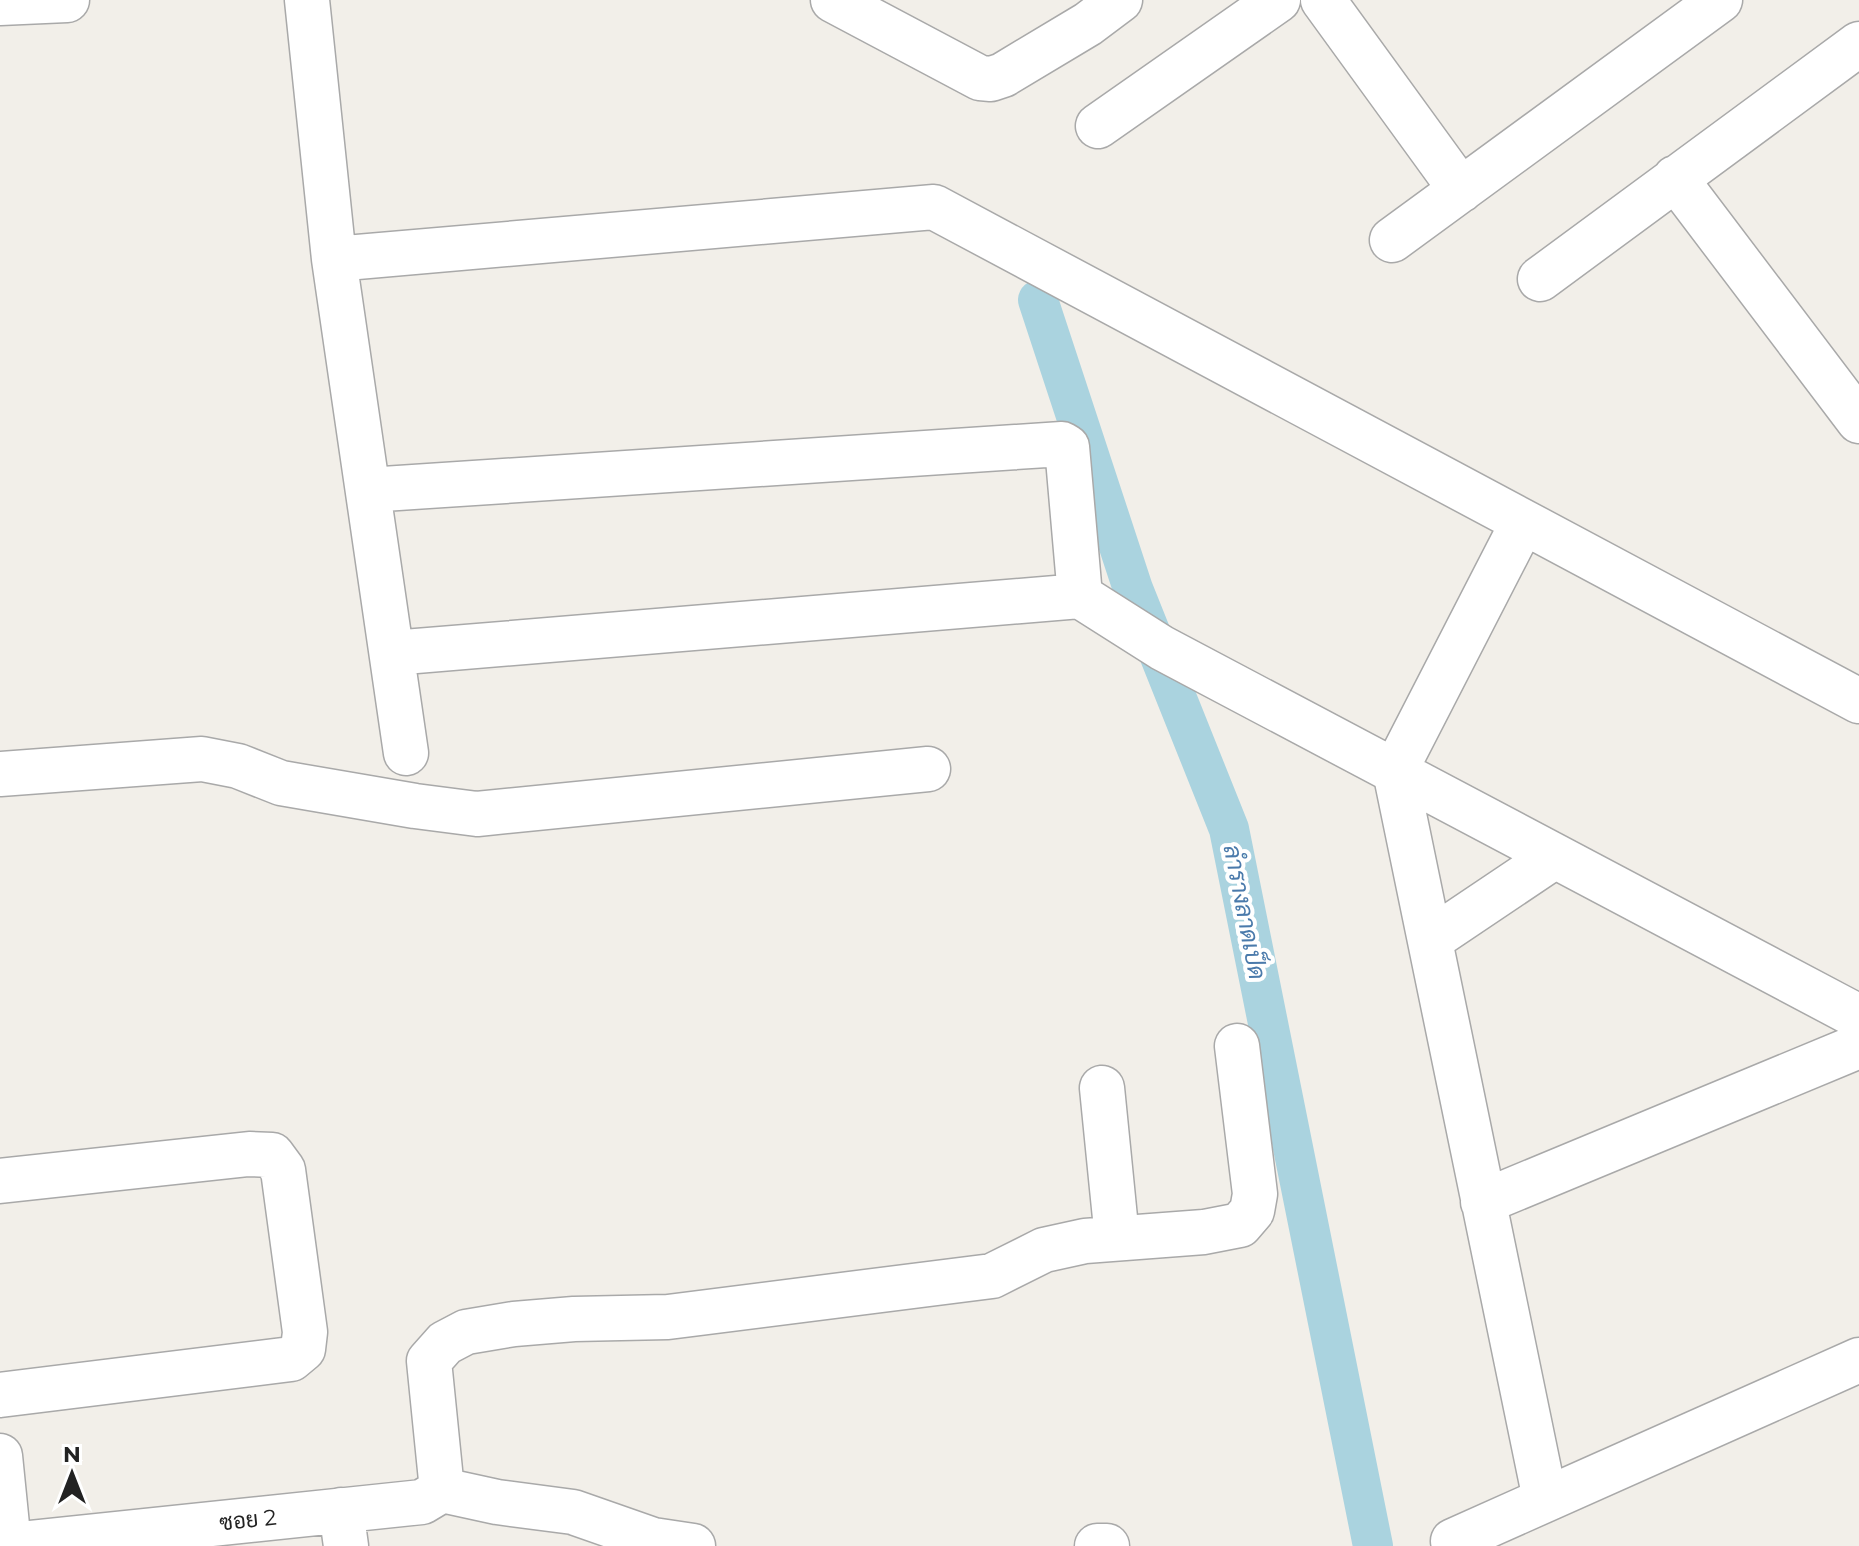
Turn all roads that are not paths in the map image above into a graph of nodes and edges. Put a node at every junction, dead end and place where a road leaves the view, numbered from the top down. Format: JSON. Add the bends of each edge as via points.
{"nodes":[{"id":1,"x":67,"y":0,"type":"edge"},
{"id":2,"x":307,"y":0,"type":"edge"},
{"id":3,"x":833,"y":0,"type":"edge"},
{"id":4,"x":1120,"y":0,"type":"edge"},
{"id":5,"x":1278,"y":0,"type":"edge"},
{"id":6,"x":1323,"y":0,"type":"edge"},
{"id":7,"x":1720,"y":0,"type":"edge"},
{"id":8,"x":0,"y":3,"type":"edge"},
{"id":9,"x":1856,"y":51,"type":"edge"},
{"id":10,"x":1098,"y":126,"type":"dead end"},
{"id":11,"x":1675,"y":178,"type":"junction"},
{"id":12,"x":1461,"y":190,"type":"junction"},
{"id":13,"x":1392,"y":240,"type":"dead end"},
{"id":14,"x":334,"y":259,"type":"junction"},
{"id":15,"x":1540,"y":279,"type":"dead end"},
{"id":16,"x":1859,"y":421,"type":"edge"},
{"id":17,"x":368,"y":490,"type":"junction"},
{"id":18,"x":1523,"y":522,"type":"junction"},
{"id":19,"x":1080,"y":596,"type":"junction"},
{"id":20,"x":392,"y":653,"type":"junction"},
{"id":21,"x":1859,"y":701,"type":"edge"},
{"id":22,"x":406,"y":753,"type":"dead end"},
{"id":23,"x":928,"y":769,"type":"dead end"},
{"id":24,"x":1395,"y":771,"type":"junction"},
{"id":25,"x":0,"y":774,"type":"edge"},
{"id":26,"x":1555,"y":856,"type":"junction"},
{"id":27,"x":1430,"y":940,"type":"junction"},
{"id":28,"x":1859,"y":1017,"type":"edge"},
{"id":29,"x":1237,"y":1046,"type":"dead end"},
{"id":30,"x":1859,"y":1046,"type":"edge"},
{"id":31,"x":1102,"y":1088,"type":"dead end"},
{"id":32,"x":0,"y":1181,"type":"edge"},
{"id":33,"x":1483,"y":1202,"type":"junction"},
{"id":34,"x":1117,"y":1238,"type":"junction"},
{"id":35,"x":1859,"y":1360,"type":"edge"},
{"id":36,"x":0,"y":1395,"type":"edge"},
{"id":37,"x":0,"y":1456,"type":"edge"},
{"id":38,"x":442,"y":1490,"type":"junction"},
{"id":39,"x":1545,"y":1499,"type":"junction"},
{"id":40,"x":344,"y":1528,"type":"edge"},
{"id":41,"x":1453,"y":1541,"type":"dead end"},
{"id":42,"x":662,"y":1544,"type":"edge"},
{"id":43,"x":9,"y":1545,"type":"edge"},
{"id":44,"x":2,"y":1546,"type":"edge"},
{"id":45,"x":1097,"y":1546,"type":"edge"},
{"id":46,"x":1107,"y":1546,"type":"edge"}],
"edges":[{"from":1,"to":8,"type":"street"},
{"from":2,"to":14,"type":"street"},
{"from":3,"to":4,"type":"street","via":[[980,78],[991,79]]},
{"from":5,"to":10,"type":"street"},
{"from":6,"to":12,"type":"street"},
{"from":7,"to":12,"type":"street"},
{"from":9,"to":11,"type":"street"},
{"from":11,"to":15,"type":"street"},
{"from":11,"to":16,"type":"street"},
{"from":12,"to":13,"type":"street"},
{"from":14,"to":17,"type":"street"},
{"from":14,"to":18,"type":"street","via":[[934,207]]},
{"from":17,"to":19,"type":"street","via":[[1062,444],[1067,447]]},
{"from":17,"to":20,"type":"street"},
{"from":18,"to":21,"type":"street"},
{"from":18,"to":24,"type":"street"},
{"from":19,"to":20,"type":"street"},
{"from":19,"to":24,"type":"street","via":[[1155,644]]},
{"from":20,"to":22,"type":"street"},
{"from":23,"to":25,"type":"street","via":[[477,814],[281,783],[202,759]]},
{"from":24,"to":26,"type":"street"},
{"from":24,"to":27,"type":"street"},
{"from":26,"to":27,"type":"street"},
{"from":26,"to":28,"type":"street"},
{"from":27,"to":33,"type":"street"},
{"from":29,"to":34,"type":"street","via":[[1255,1194],[1252,1211],[1240,1225],[1216,1230]]},
{"from":30,"to":33,"type":"street"},
{"from":31,"to":34,"type":"street"},
{"from":32,"to":36,"type":"street","via":[[272,1155],[283,1170],[305,1332],[303,1349],[291,1359]]},
{"from":33,"to":39,"type":"street"},
{"from":34,"to":38,"type":"street","via":[[1044,1250],[992,1276],[668,1317],[574,1319],[466,1332],[445,1343],[429,1361]]},
{"from":35,"to":39,"type":"street"},
{"from":37,"to":43,"type":"street"},
{"from":38,"to":40,"type":"street","name":"ซอย 2"},
{"from":38,"to":42,"type":"street","via":[[573,1512]]},
{"from":39,"to":41,"type":"street"},
{"from":40,"to":43,"type":"street","name":"ซอย 2"},
{"from":43,"to":44,"type":"street","name":"ซอย 2"},
{"from":45,"to":46,"type":"street"}]}
